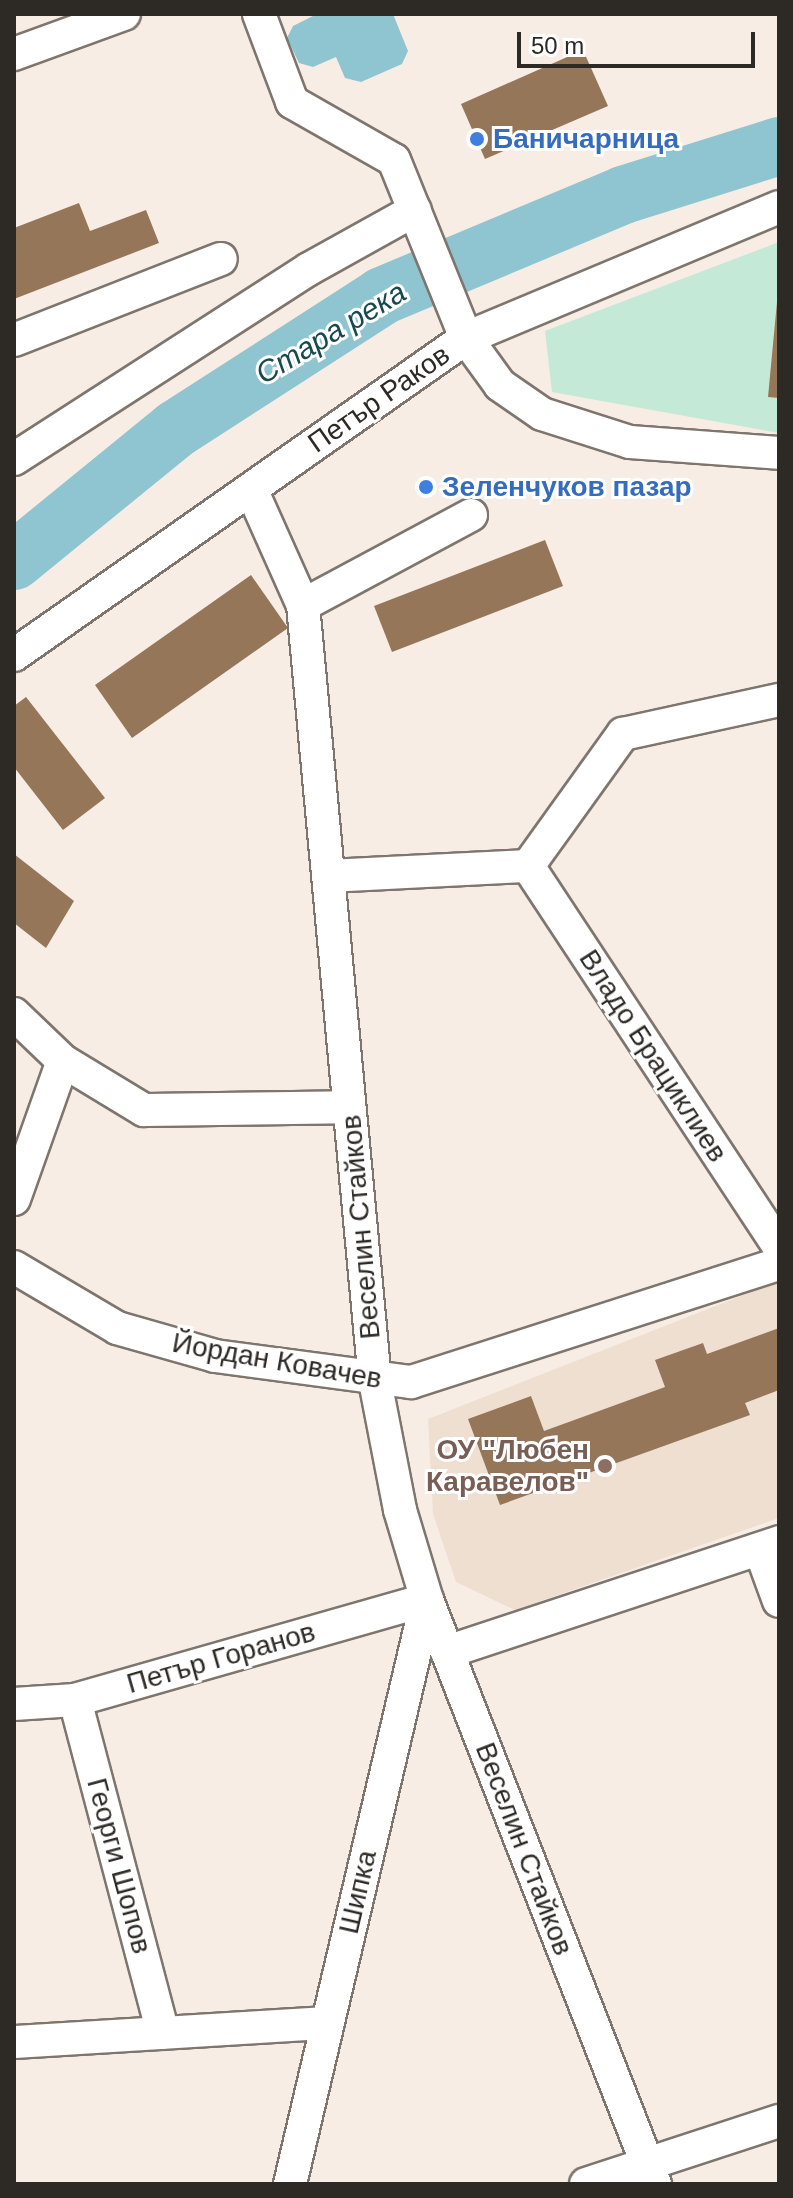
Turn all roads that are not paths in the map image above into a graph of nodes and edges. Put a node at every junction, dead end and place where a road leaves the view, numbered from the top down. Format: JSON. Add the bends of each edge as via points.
{"nodes":[{"id":1,"x":124,"y":14,"type":"edge"},
{"id":2,"x":259,"y":14,"type":"edge"},
{"id":3,"x":14,"y":54,"type":"edge"},
{"id":4,"x":779,"y":207,"type":"edge"},
{"id":5,"x":415,"y":210,"type":"junction"},
{"id":6,"x":221,"y":259,"type":"dead end"},
{"id":7,"x":466,"y":338,"type":"junction"},
{"id":8,"x":14,"y":340,"type":"edge"},
{"id":9,"x":779,"y":453,"type":"edge"},
{"id":10,"x":14,"y":459,"type":"edge"},
{"id":11,"x":251,"y":489,"type":"junction"},
{"id":12,"x":471,"y":515,"type":"dead end"},
{"id":13,"x":303,"y":605,"type":"junction"},
{"id":14,"x":14,"y":655,"type":"edge"},
{"id":15,"x":779,"y":700,"type":"edge"},
{"id":16,"x":528,"y":866,"type":"junction"},
{"id":17,"x":329,"y":876,"type":"junction"},
{"id":18,"x":14,"y":1014,"type":"edge"},
{"id":19,"x":63,"y":1061,"type":"junction"},
{"id":20,"x":349,"y":1107,"type":"junction"},
{"id":21,"x":14,"y":1199,"type":"edge"},
{"id":22,"x":779,"y":1246,"type":"edge"},
{"id":23,"x":779,"y":1264,"type":"edge"},
{"id":24,"x":14,"y":1267,"type":"edge"},
{"id":25,"x":375,"y":1381,"type":"junction"},
{"id":26,"x":769,"y":1546,"type":"edge"},
{"id":27,"x":427,"y":1600,"type":"junction"},
{"id":28,"x":779,"y":1601,"type":"edge"},
{"id":29,"x":447,"y":1652,"type":"junction"},
{"id":30,"x":75,"y":1700,"type":"junction"},
{"id":31,"x":14,"y":1704,"type":"edge"},
{"id":32,"x":327,"y":2023,"type":"junction"},
{"id":33,"x":163,"y":2033,"type":"junction"},
{"id":34,"x":14,"y":2042,"type":"edge"},
{"id":35,"x":779,"y":2121,"type":"edge"},
{"id":36,"x":650,"y":2174,"type":"edge"},
{"id":37,"x":290,"y":2184,"type":"edge"},
{"id":38,"x":586,"y":2184,"type":"edge"}],
"edges":[{"from":1,"to":3,"type":"street"},
{"from":2,"to":5,"type":"street","via":[[292,102],[394,160]]},
{"from":4,"to":7,"type":"street","name":"Петър Раков"},
{"from":5,"to":7,"type":"street"},
{"from":5,"to":10,"type":"street","via":[[309,269]]},
{"from":6,"to":8,"type":"street"},
{"from":7,"to":9,"type":"street","via":[[500,385],[542,414],[630,442]]},
{"from":7,"to":11,"type":"street","name":"Петър Раков"},
{"from":11,"to":13,"type":"street","name":"Веселин Стайков"},
{"from":11,"to":14,"type":"street","name":"Петър Раков"},
{"from":12,"to":13,"type":"street"},
{"from":13,"to":17,"type":"street","name":"Веселин Стайков"},
{"from":15,"to":16,"type":"street","via":[[623,734]]},
{"from":16,"to":17,"type":"street"},
{"from":16,"to":22,"type":"street","name":"Владо Брациклиев"},
{"from":17,"to":20,"type":"street","name":"Веселин Стайков"},
{"from":18,"to":19,"type":"street"},
{"from":19,"to":20,"type":"street","via":[[144,1110]]},
{"from":19,"to":21,"type":"street"},
{"from":20,"to":25,"type":"street","name":"Веселин Стайков"},
{"from":23,"to":25,"type":"street","name":"Йордан Ковачев","via":[[411,1382]]},
{"from":24,"to":25,"type":"street","name":"Йордан Ковачев","via":[[117,1328],[215,1356]]},
{"from":25,"to":27,"type":"street","name":"Веселин Стайков"},
{"from":26,"to":28,"type":"street"},
{"from":26,"to":29,"type":"street"},
{"from":27,"to":29,"type":"street","name":"Веселин Стайков"},
{"from":27,"to":30,"type":"street","name":"Петър Горанов"},
{"from":27,"to":32,"type":"street","name":"Шипка"},
{"from":29,"to":36,"type":"street","name":"Веселин Стайков"},
{"from":30,"to":31,"type":"street","name":"Петър Горанов"},
{"from":30,"to":33,"type":"street","name":"Георги Шопов"},
{"from":32,"to":33,"type":"street"},
{"from":32,"to":37,"type":"street","name":"Шипка"},
{"from":33,"to":34,"type":"street"},
{"from":35,"to":36,"type":"street"},
{"from":36,"to":38,"type":"street"}]}
